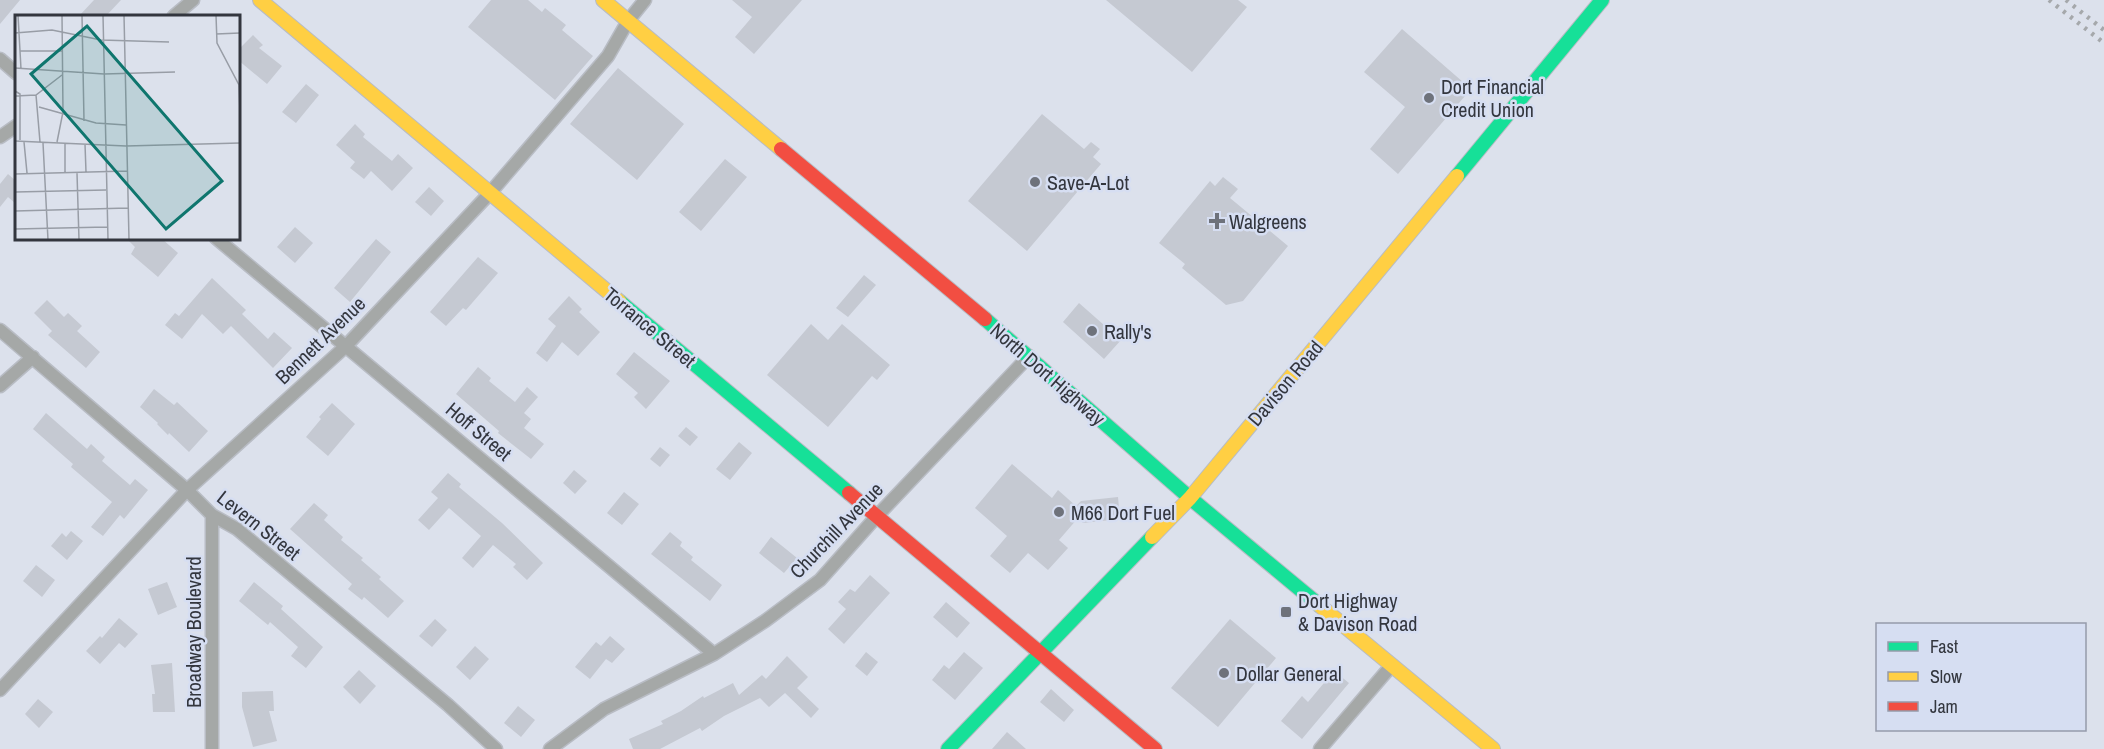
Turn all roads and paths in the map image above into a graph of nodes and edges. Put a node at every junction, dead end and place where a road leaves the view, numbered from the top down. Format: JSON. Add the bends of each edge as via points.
{"nodes":[{"id":1,"x":193,"y":0,"type":"edge"},
{"id":2,"x":260,"y":0,"type":"edge"},
{"id":3,"x":603,"y":0,"type":"edge"},
{"id":4,"x":645,"y":0,"type":"edge"},
{"id":5,"x":1602,"y":0,"type":"edge"},
{"id":6,"x":175,"y":15,"type":"edge"},
{"id":7,"x":628,"y":21,"type":"junction"},
{"id":8,"x":0,"y":59,"type":"edge"},
{"id":9,"x":15,"y":72,"type":"edge"},
{"id":10,"x":15,"y":127,"type":"edge"},
{"id":11,"x":0,"y":137,"type":"edge"},
{"id":12,"x":490,"y":193,"type":"junction"},
{"id":13,"x":218,"y":240,"type":"edge"},
{"id":14,"x":0,"y":330,"type":"edge"},
{"id":15,"x":346,"y":346,"type":"junction"},
{"id":16,"x":1029,"y":356,"type":"junction"},
{"id":17,"x":33,"y":357,"type":"junction"},
{"id":18,"x":0,"y":386,"type":"edge"},
{"id":19,"x":188,"y":490,"type":"junction"},
{"id":20,"x":1190,"y":498,"type":"junction"},
{"id":21,"x":212,"y":515,"type":"junction"},
{"id":22,"x":877,"y":516,"type":"junction"},
{"id":23,"x":714,"y":654,"type":"junction"},
{"id":24,"x":1040,"y":654,"type":"junction"},
{"id":25,"x":1392,"y":665,"type":"junction"},
{"id":26,"x":0,"y":690,"type":"edge"},
{"id":27,"x":212,"y":749,"type":"edge"},
{"id":28,"x":496,"y":749,"type":"edge"},
{"id":29,"x":550,"y":749,"type":"edge"},
{"id":30,"x":948,"y":749,"type":"edge"},
{"id":31,"x":1155,"y":749,"type":"edge"},
{"id":32,"x":1320,"y":749,"type":"edge"},
{"id":33,"x":1493,"y":749,"type":"edge"}],
"edges":[{"from":1,"to":6,"type":"street"},
{"from":2,"to":12,"type":"main road","name":"Torrance Street"},
{"from":3,"to":7,"type":"main road","name":"North Dort Highway"},
{"from":4,"to":7,"type":"street","name":"Bennett Avenue"},
{"from":5,"to":20,"type":"main road","name":"Davison Road"},
{"from":7,"to":12,"type":"street","name":"Bennett Avenue","via":[[608,56]]},
{"from":7,"to":16,"type":"main road","name":"North Dort Highway"},
{"from":8,"to":9,"type":"street"},
{"from":10,"to":11,"type":"street"},
{"from":12,"to":15,"type":"street","name":"Bennett Avenue"},
{"from":12,"to":22,"type":"main road","name":"Torrance Street"},
{"from":13,"to":15,"type":"street","name":"Hoff Street"},
{"from":14,"to":17,"type":"street","name":"Levern Street"},
{"from":15,"to":19,"type":"street","name":"Bennett Avenue"},
{"from":15,"to":23,"type":"street","name":"Hoff Street"},
{"from":16,"to":20,"type":"main road","name":"North Dort Highway"},
{"from":16,"to":22,"type":"street","name":"Churchill Avenue"},
{"from":17,"to":18,"type":"street"},
{"from":17,"to":19,"type":"street","name":"Levern Street"},
{"from":19,"to":21,"type":"street","name":"Levern Street"},
{"from":19,"to":26,"type":"street","name":"Bennett Avenue"},
{"from":20,"to":24,"type":"main road","name":"Davison Road"},
{"from":20,"to":25,"type":"main road","name":"North Dort Highway"},
{"from":21,"to":27,"type":"street","name":"Broadway Boulevard"},
{"from":21,"to":28,"type":"street","name":"Levern Street","via":[[246,537]]},
{"from":22,"to":23,"type":"street","name":"Churchill Avenue","via":[[819,580]]},
{"from":22,"to":24,"type":"main road","name":"Torrance Street"},
{"from":23,"to":29,"type":"street","name":"Churchill Avenue","via":[[604,710]]},
{"from":24,"to":30,"type":"main road","name":"Davison Road"},
{"from":24,"to":31,"type":"main road","name":"Torrance Street"},
{"from":25,"to":32,"type":"street"},
{"from":25,"to":33,"type":"main road","name":"North Dort Highway"}]}
